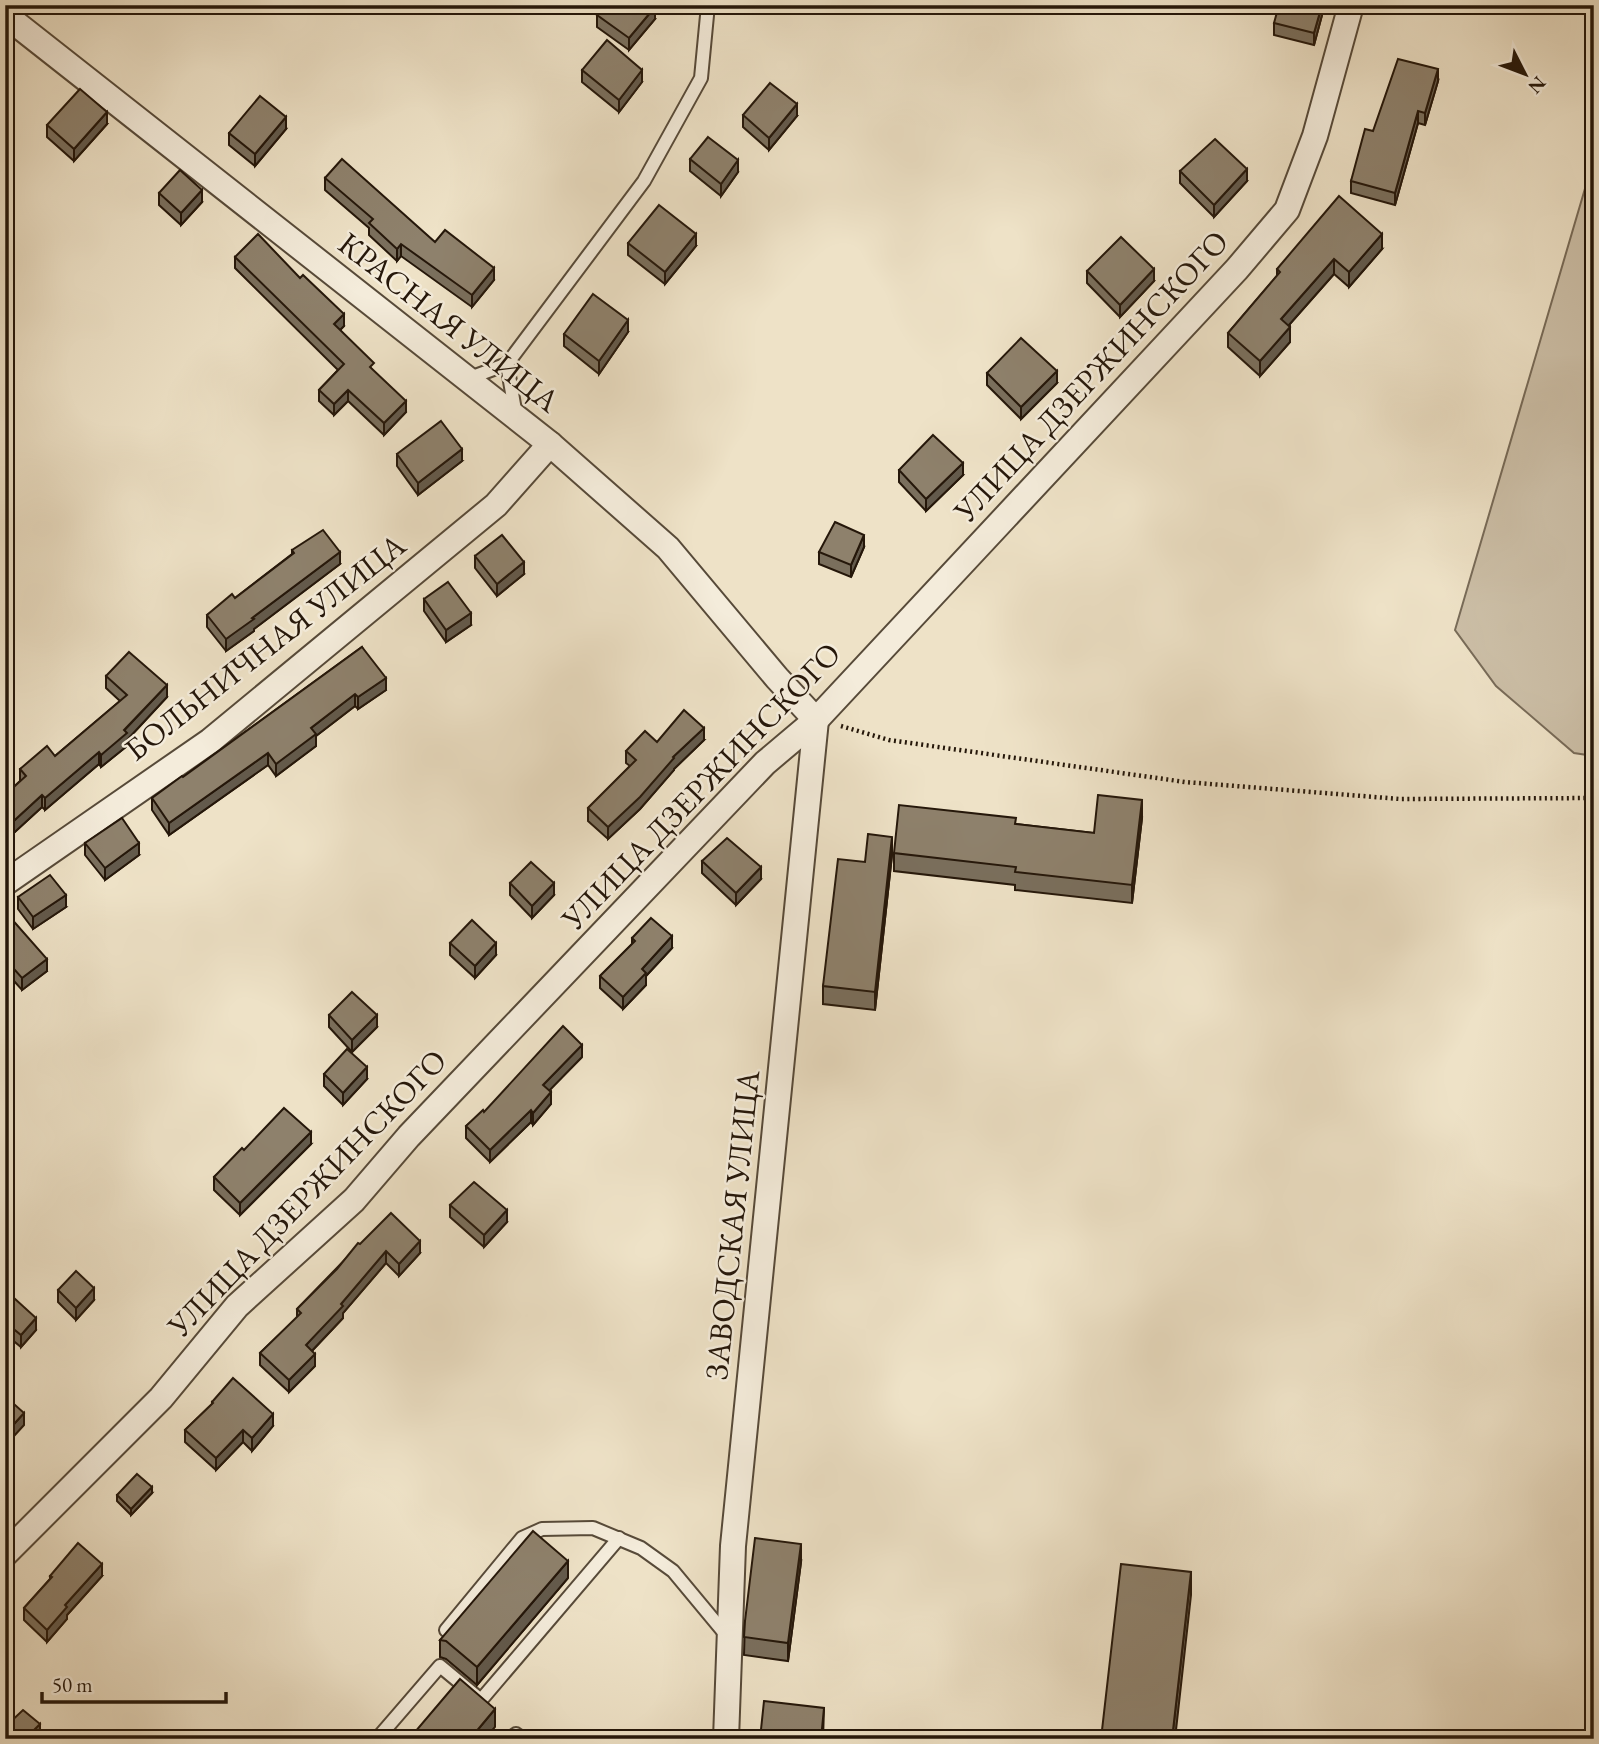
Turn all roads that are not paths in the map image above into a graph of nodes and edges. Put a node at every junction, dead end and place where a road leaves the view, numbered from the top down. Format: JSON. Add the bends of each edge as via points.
{"nodes":[{"id":1,"x":708,"y":5,"type":"edge"},
{"id":2,"x":1351,"y":5,"type":"edge"},
{"id":3,"x":5,"y":15,"type":"edge"},
{"id":4,"x":508,"y":364,"type":"junction"},
{"id":5,"x":467,"y":379,"type":"junction"},
{"id":6,"x":517,"y":418,"type":"junction"},
{"id":7,"x":550,"y":444,"type":"junction"},
{"id":8,"x":816,"y":720,"type":"junction"},
{"id":9,"x":5,"y":883,"type":"edge"},
{"id":10,"x":619,"y":1538,"type":"junction"},
{"id":11,"x":5,"y":1554,"type":"edge"},
{"id":12,"x":446,"y":1630,"type":"edge"},
{"id":13,"x":730,"y":1639,"type":"junction"},
{"id":14,"x":377,"y":1739,"type":"edge"},
{"id":15,"x":726,"y":1739,"type":"edge"}],
"edges":[{"from":1,"to":4,"type":"lane","via":[[701,78],[636,191]]},
{"from":2,"to":8,"type":"street","name":"УЛИЦА ДЗЕРЖИНСКОГО","via":[[1315,136],[1287,210]]},
{"from":3,"to":5,"type":"street","name":"КРАСНАЯ УЛИЦА"},
{"from":4,"to":5,"type":"lane"},
{"from":4,"to":6,"type":"lane"},
{"from":5,"to":6,"type":"street","name":"КРАСНАЯ УЛИЦА"},
{"from":6,"to":7,"type":"street","name":"КРАСНАЯ УЛИЦА"},
{"from":7,"to":8,"type":"street","name":"КРАСНАЯ УЛИЦА","via":[[668,548]]},
{"from":7,"to":9,"type":"street","name":"БОЛЬНИЧНАЯ УЛИЦА","via":[[496,505],[210,741]]},
{"from":8,"to":11,"type":"street","name":"УЛИЦА ДЗЕРЖИНСКОГО","via":[[765,763],[409,1136],[354,1200],[237,1306],[161,1398]]},
{"from":8,"to":13,"type":"street","name":"ЗАВОДСКАЯ УЛИЦА","via":[[733,1546]]},
{"from":10,"to":12,"type":"lane","via":[[593,1528],[542,1529],[522,1538]]},
{"from":10,"to":13,"type":"lane","via":[[673,1572]]},
{"from":10,"to":14,"type":"lane","via":[[481,1700],[440,1666]]},
{"from":13,"to":15,"type":"street","name":"ЗАВОДСКАЯ УЛИЦА"}]}
